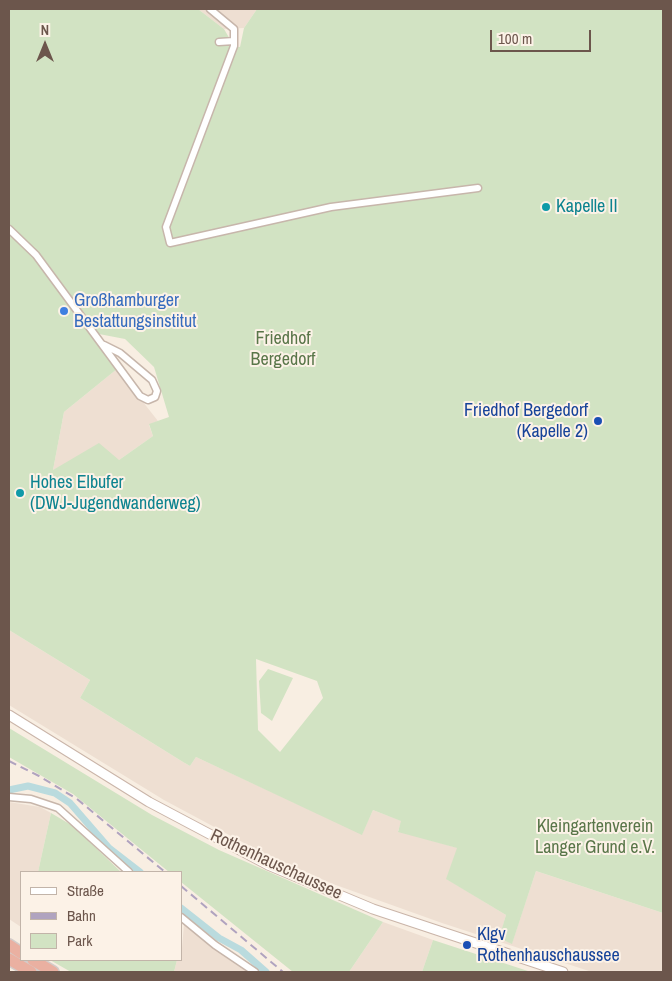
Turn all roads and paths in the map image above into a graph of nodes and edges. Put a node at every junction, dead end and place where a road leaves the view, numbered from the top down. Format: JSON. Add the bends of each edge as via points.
{"nodes":[{"id":1,"x":210,"y":9,"type":"edge"},
{"id":2,"x":234,"y":41,"type":"junction"},
{"id":3,"x":219,"y":42,"type":"dead end"},
{"id":4,"x":478,"y":188,"type":"dead end"},
{"id":5,"x":9,"y":229,"type":"edge"},
{"id":6,"x":104,"y":345,"type":"junction"},
{"id":7,"x":9,"y":715,"type":"edge"},
{"id":8,"x":9,"y":797,"type":"edge"},
{"id":9,"x":128,"y":871,"type":"edge"},
{"id":10,"x":182,"y":917,"type":"edge"},
{"id":11,"x":9,"y":945,"type":"edge"},
{"id":12,"x":20,"y":952,"type":"edge"},
{"id":13,"x":9,"y":958,"type":"edge"},
{"id":14,"x":35,"y":961,"type":"edge"},
{"id":15,"x":31,"y":972,"type":"edge"},
{"id":16,"x":54,"y":972,"type":"edge"},
{"id":17,"x":256,"y":972,"type":"edge"},
{"id":18,"x":563,"y":972,"type":"edge"}],
"edges":[{"from":1,"to":2,"type":"street","via":[[234,29]]},
{"from":2,"to":3,"type":"street"},
{"from":2,"to":4,"type":"street","via":[[166,228],[170,243],[331,207]]},
{"from":5,"to":6,"type":"street","via":[[36,255]]},
{"from":6,"to":6,"type":"street","via":[[140,396],[148,400],[155,397],[157,391],[152,380]]},
{"from":7,"to":18,"type":"main road","name":"Rothenhauschaussee","via":[[149,802],[268,865],[380,911]]},
{"from":8,"to":9,"type":"street","via":[[30,799],[58,808]]},
{"from":10,"to":17,"type":"street","via":[[215,945]]},
{"from":11,"to":12,"type":"highway"},
{"from":13,"to":15,"type":"highway"},
{"from":14,"to":16,"type":"highway"}]}
